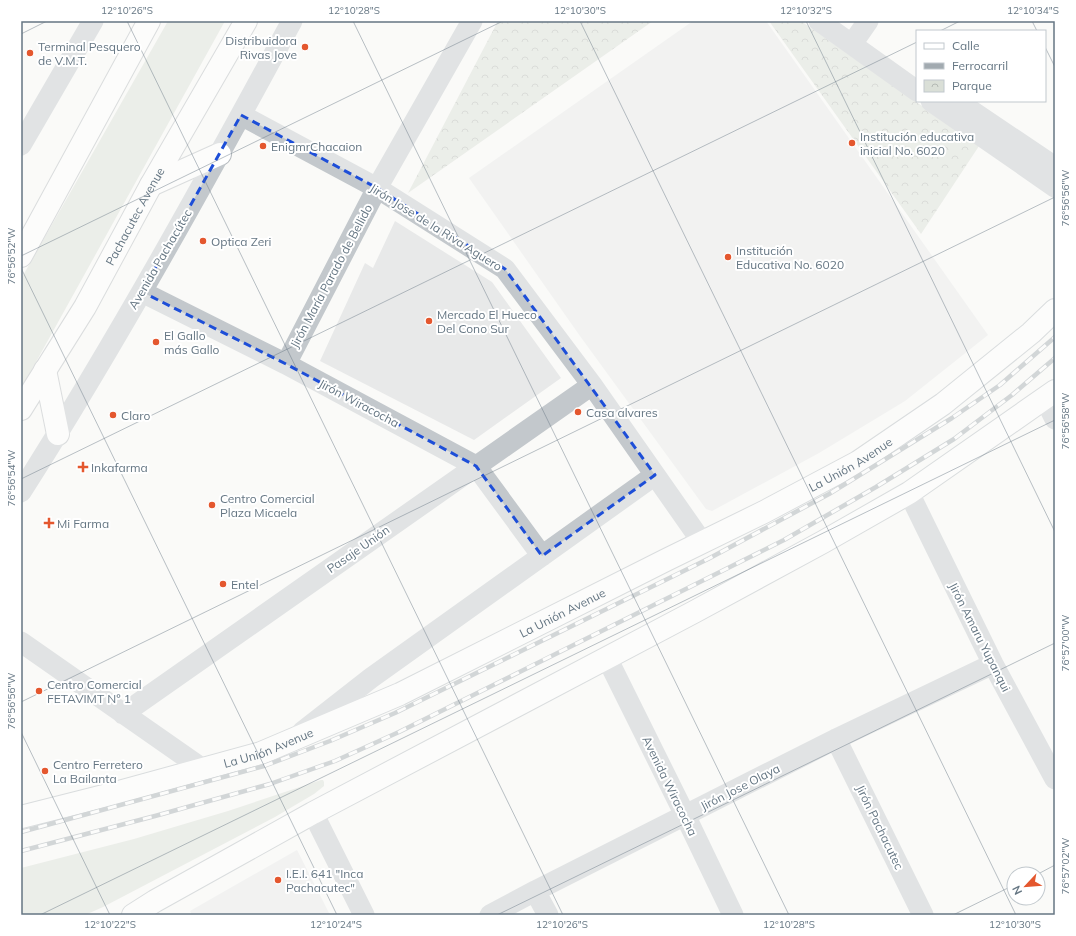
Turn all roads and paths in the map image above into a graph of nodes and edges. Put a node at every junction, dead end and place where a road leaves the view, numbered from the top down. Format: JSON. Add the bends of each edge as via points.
{"nodes":[{"id":1,"x":93,"y":21,"type":"edge"},
{"id":2,"x":149,"y":21,"type":"edge"},
{"id":3,"x":246,"y":21,"type":"edge"},
{"id":4,"x":292,"y":21,"type":"edge"},
{"id":5,"x":472,"y":21,"type":"edge"},
{"id":6,"x":819,"y":21,"type":"edge"},
{"id":7,"x":868,"y":21,"type":"edge"},
{"id":8,"x":852,"y":44,"type":"junction"},
{"id":9,"x":916,"y":73,"type":"edge"},
{"id":10,"x":916,"y":90,"type":"edge"},
{"id":11,"x":934,"y":102,"type":"edge"},
{"id":12,"x":955,"y":109,"type":"edge"},
{"id":13,"x":241,"y":115,"type":"junction"},
{"id":14,"x":21,"y":145,"type":"edge"},
{"id":15,"x":220,"y":154,"type":"junction"},
{"id":16,"x":1055,"y":167,"type":"edge"},
{"id":17,"x":151,"y":185,"type":"junction"},
{"id":18,"x":1055,"y":187,"type":"edge"},
{"id":19,"x":377,"y":188,"type":"junction"},
{"id":20,"x":23,"y":249,"type":"edge"},
{"id":21,"x":142,"y":292,"type":"junction"},
{"id":22,"x":1055,"y":310,"type":"edge"},
{"id":23,"x":286,"y":364,"type":"junction"},
{"id":24,"x":45,"y":370,"type":"junction"},
{"id":25,"x":592,"y":385,"type":"junction"},
{"id":26,"x":1050,"y":395,"type":"edge"},
{"id":27,"x":21,"y":409,"type":"edge"},
{"id":28,"x":1055,"y":419,"type":"edge"},
{"id":29,"x":58,"y":434,"type":"junction"},
{"id":30,"x":476,"y":466,"type":"junction"},
{"id":31,"x":656,"y":475,"type":"junction"},
{"id":32,"x":21,"y":492,"type":"edge"},
{"id":33,"x":909,"y":493,"type":"junction"},
{"id":34,"x":702,"y":542,"type":"junction"},
{"id":35,"x":542,"y":556,"type":"junction"},
{"id":36,"x":21,"y":642,"type":"edge"},
{"id":37,"x":607,"y":658,"type":"junction"},
{"id":38,"x":993,"y":664,"type":"junction"},
{"id":39,"x":123,"y":714,"type":"junction"},
{"id":40,"x":836,"y":739,"type":"junction"},
{"id":41,"x":292,"y":740,"type":"junction"},
{"id":42,"x":203,"y":769,"type":"junction"},
{"id":43,"x":1055,"y":779,"type":"edge"},
{"id":44,"x":313,"y":813,"type":"junction"},
{"id":45,"x":685,"y":815,"type":"junction"},
{"id":46,"x":21,"y":817,"type":"edge"},
{"id":47,"x":535,"y":891,"type":"junction"},
{"id":48,"x":133,"y":915,"type":"edge"},
{"id":49,"x":364,"y":915,"type":"edge"},
{"id":50,"x":490,"y":915,"type":"edge"},
{"id":51,"x":548,"y":915,"type":"edge"},
{"id":52,"x":733,"y":915,"type":"edge"},
{"id":53,"x":923,"y":915,"type":"edge"}],
"edges":[{"from":1,"to":14,"type":"street"},
{"from":2,"to":20,"type":"street"},
{"from":3,"to":17,"type":"street","name":"Pachacutec Avenue"},
{"from":4,"to":13,"type":"street","name":"Avenida Pachacútec"},
{"from":5,"to":19,"type":"street","name":"Jirón María Parado de Bellido"},
{"from":6,"to":8,"type":"street"},
{"from":7,"to":8,"type":"street"},
{"from":8,"to":9,"type":"street","via":[[887,54]]},
{"from":8,"to":10,"type":"street"},
{"from":11,"to":12,"type":"street"},
{"from":12,"to":16,"type":"street"},
{"from":12,"to":18,"type":"street"},
{"from":13,"to":15,"type":"street","name":"Avenida Pachacútec"},
{"from":13,"to":19,"type":"street","name":"Jirón Jose de la Riva Aguero"},
{"from":15,"to":17,"type":"street"},
{"from":15,"to":21,"type":"street","name":"Avenida Pachacútec"},
{"from":17,"to":24,"type":"street","name":"Pachacutec Avenue","via":[[85,307]]},
{"from":19,"to":23,"type":"street","name":"Jirón María Parado de Bellido"},
{"from":19,"to":25,"type":"street","name":"Jirón Jose de la Riva Aguero","via":[[505,269]]},
{"from":21,"to":23,"type":"street","name":"Jirón Wiracocha"},
{"from":21,"to":29,"type":"street","name":"Avenida Pachacútec"},
{"from":22,"to":34,"type":"street","name":"La Unión Avenue","via":[[1031,333],[943,404],[858,462]]},
{"from":23,"to":30,"type":"street","name":"Jirón Wiracocha"},
{"from":24,"to":27,"type":"street","name":"Pachacutec Avenue"},
{"from":24,"to":29,"type":"street"},
{"from":25,"to":30,"type":"street","name":"Pasaje Unión"},
{"from":25,"to":31,"type":"street","name":"Jirón Jose de la Riva Aguero"},
{"from":26,"to":28,"type":"street"},
{"from":26,"to":33,"type":"street"},
{"from":29,"to":32,"type":"street","name":"Avenida Pachacútec"},
{"from":30,"to":35,"type":"street","name":"Jirón Wiracocha"},
{"from":30,"to":39,"type":"street","name":"Pasaje Unión"},
{"from":31,"to":34,"type":"street","name":"Jirón Jose de la Riva Aguero"},
{"from":31,"to":35,"type":"street"},
{"from":33,"to":37,"type":"street"},
{"from":33,"to":38,"type":"street","name":"Jirón Amaru Yupanqui"},
{"from":34,"to":41,"type":"street","name":"La Unión Avenue","via":[[400,694]]},
{"from":35,"to":41,"type":"street","via":[[371,678]]},
{"from":36,"to":39,"type":"street"},
{"from":37,"to":44,"type":"street"},
{"from":37,"to":45,"type":"street","name":"Avenida Wiracocha"},
{"from":38,"to":40,"type":"street","name":"Jirón Jose Olaya"},
{"from":38,"to":43,"type":"street","name":"Jirón Amaru Yupanqui"},
{"from":39,"to":42,"type":"street"},
{"from":40,"to":45,"type":"street","name":"Jirón Jose Olaya"},
{"from":40,"to":53,"type":"street","name":"Jirón Pachacutec"},
{"from":41,"to":42,"type":"street","name":"La Unión Avenue"},
{"from":42,"to":46,"type":"street","name":"La Unión Avenue"},
{"from":44,"to":48,"type":"street"},
{"from":44,"to":49,"type":"street"},
{"from":45,"to":47,"type":"street","name":"Jirón Jose Olaya"},
{"from":45,"to":52,"type":"street","name":"Avenida Wiracocha"},
{"from":47,"to":50,"type":"street","name":"Jirón Jose Olaya"},
{"from":47,"to":51,"type":"street"}]}
